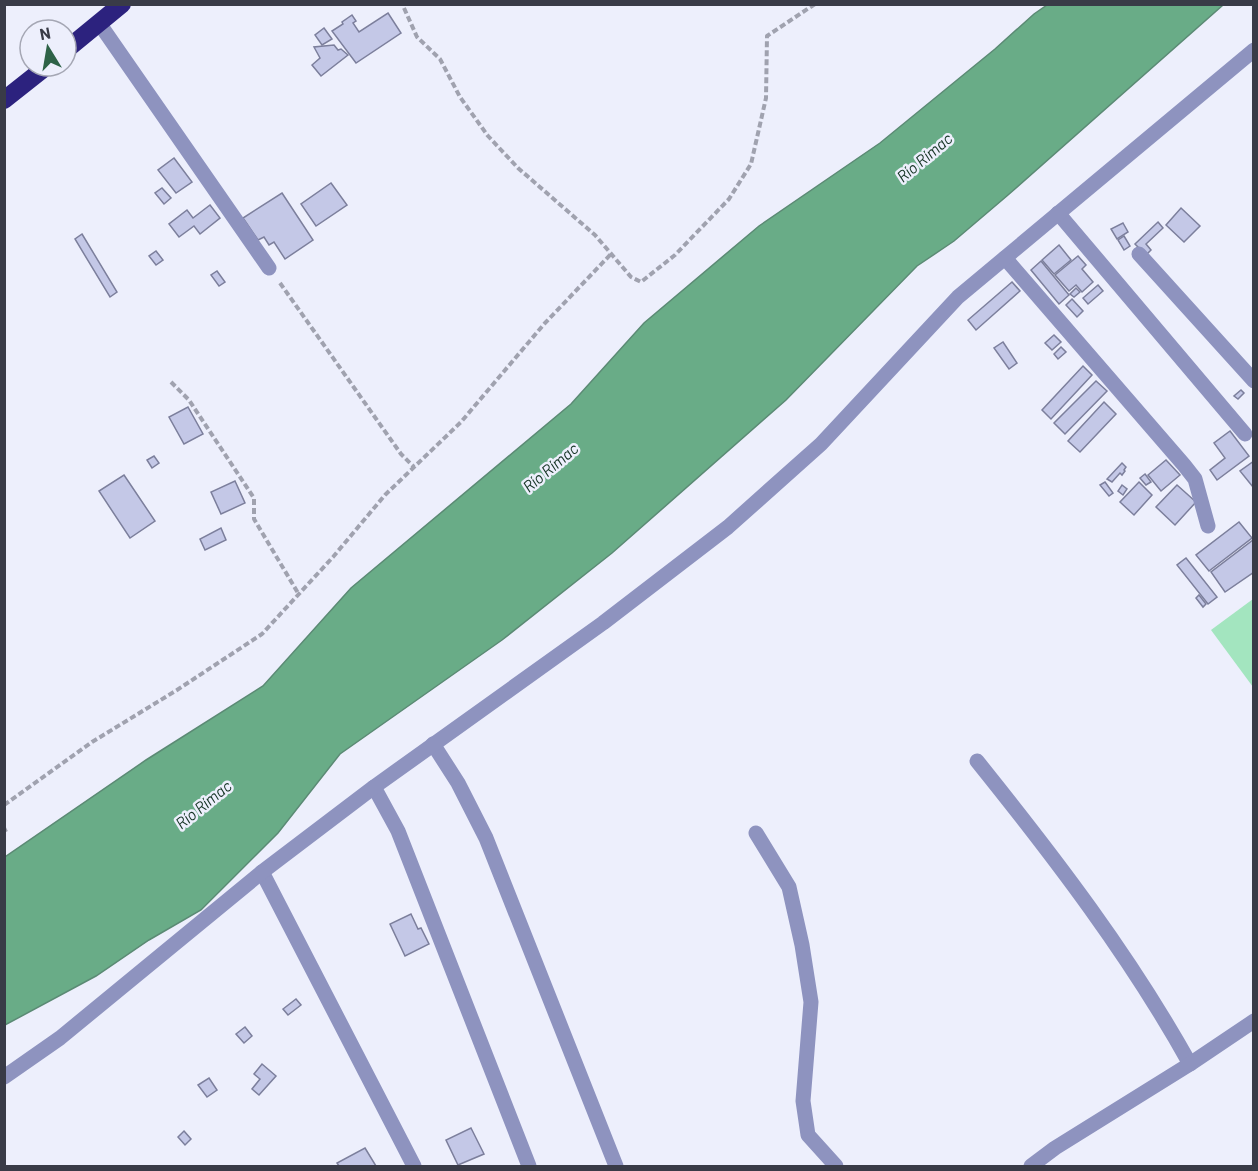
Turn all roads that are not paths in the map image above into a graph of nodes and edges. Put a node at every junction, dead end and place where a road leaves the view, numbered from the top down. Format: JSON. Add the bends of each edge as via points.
{"nodes":[{"id":1,"x":122,"y":4,"type":"edge"},
{"id":2,"x":99,"y":23,"type":"junction"},
{"id":3,"x":78,"y":40,"type":"edge"},
{"id":4,"x":1254,"y":50,"type":"edge"},
{"id":5,"x":32,"y":78,"type":"edge"},
{"id":6,"x":4,"y":100,"type":"edge"},
{"id":7,"x":1058,"y":213,"type":"junction"},
{"id":8,"x":1140,"y":254,"type":"dead end"},
{"id":9,"x":1005,"y":258,"type":"junction"},
{"id":10,"x":269,"y":268,"type":"road end"},
{"id":11,"x":1254,"y":381,"type":"edge"},
{"id":12,"x":1245,"y":434,"type":"dead end"},
{"id":13,"x":1208,"y":526,"type":"dead end"},
{"id":14,"x":433,"y":744,"type":"junction"},
{"id":15,"x":977,"y":761,"type":"dead end"},
{"id":16,"x":374,"y":787,"type":"junction"},
{"id":17,"x":756,"y":833,"type":"dead end"},
{"id":18,"x":262,"y":872,"type":"junction"},
{"id":19,"x":1254,"y":1022,"type":"edge"},
{"id":20,"x":1190,"y":1064,"type":"junction"},
{"id":21,"x":4,"y":1077,"type":"edge"},
{"id":22,"x":414,"y":1167,"type":"edge"},
{"id":23,"x":529,"y":1167,"type":"edge"},
{"id":24,"x":616,"y":1167,"type":"edge"},
{"id":25,"x":836,"y":1167,"type":"edge"},
{"id":26,"x":1031,"y":1167,"type":"edge"}],
"edges":[{"from":1,"to":2,"type":"highway"},
{"from":2,"to":3,"type":"highway"},
{"from":2,"to":10,"type":"street"},
{"from":4,"to":7,"type":"street"},
{"from":5,"to":6,"type":"highway"},
{"from":7,"to":9,"type":"street"},
{"from":7,"to":12,"type":"street"},
{"from":8,"to":11,"type":"street"},
{"from":9,"to":13,"type":"street","via":[[1185,465],[1195,479]]},
{"from":9,"to":14,"type":"street","via":[[958,297],[821,444],[728,527],[603,623]]},
{"from":14,"to":16,"type":"street"},
{"from":14,"to":24,"type":"street","via":[[486,838]]},
{"from":15,"to":20,"type":"street","via":[[1054,856],[1160,1010]]},
{"from":16,"to":18,"type":"street"},
{"from":16,"to":23,"type":"street","via":[[399,831]]},
{"from":17,"to":25,"type":"street","via":[[789,887],[812,1002],[803,1101],[808,1135]]},
{"from":18,"to":21,"type":"street","via":[[60,1038]]},
{"from":18,"to":22,"type":"street"},
{"from":19,"to":20,"type":"street"},
{"from":20,"to":26,"type":"street"}]}
